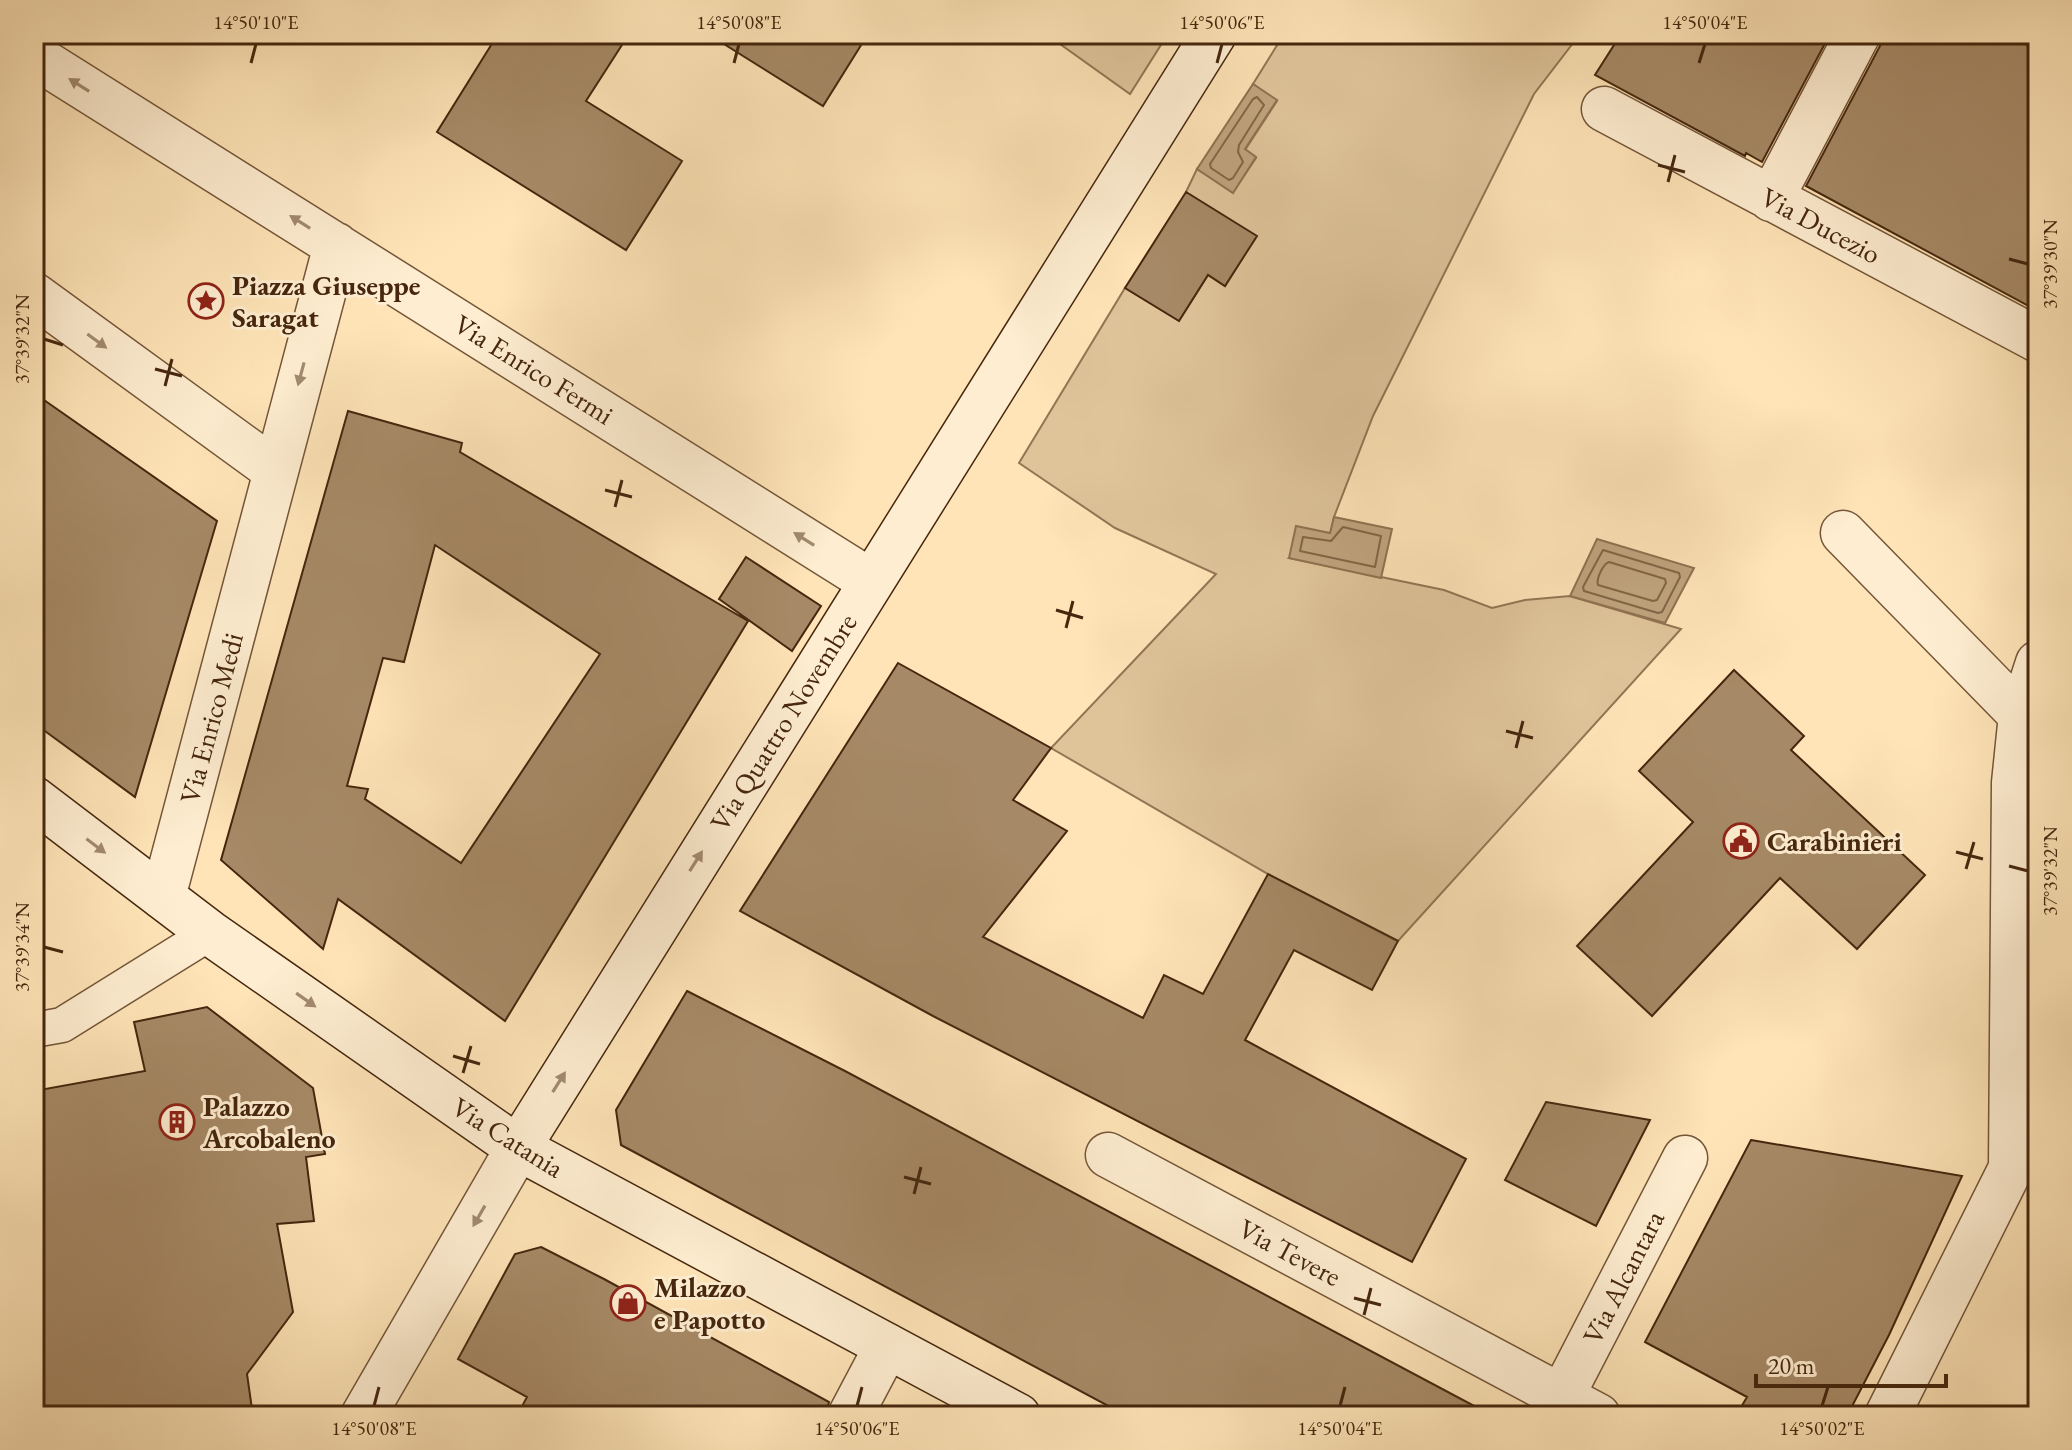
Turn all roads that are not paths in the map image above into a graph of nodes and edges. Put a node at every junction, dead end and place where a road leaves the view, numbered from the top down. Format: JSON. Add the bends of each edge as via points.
{"nodes":[{"id":1,"x":1214,"y":34,"type":"edge"},
{"id":2,"x":1858,"y":34,"type":"edge"},
{"id":3,"x":35,"y":59,"type":"edge"},
{"id":4,"x":1604,"y":109,"type":"dead end"},
{"id":5,"x":1771,"y":199,"type":"junction"},
{"id":6,"x":336,"y":245,"type":"junction"},
{"id":7,"x":34,"y":295,"type":"edge"},
{"id":8,"x":2038,"y":340,"type":"edge"},
{"id":9,"x":276,"y":471,"type":"junction"},
{"id":10,"x":1843,"y":533,"type":"dead end"},
{"id":11,"x":870,"y":581,"type":"junction"},
{"id":12,"x":2038,"y":663,"type":"edge"},
{"id":13,"x":2021,"y":715,"type":"junction"},
{"id":14,"x":34,"y":799,"type":"edge"},
{"id":15,"x":163,"y":897,"type":"junction"},
{"id":16,"x":210,"y":933,"type":"junction"},
{"id":17,"x":34,"y":1030,"type":"edge"},
{"id":18,"x":518,"y":1148,"type":"junction"},
{"id":19,"x":1108,"y":1155,"type":"dead end"},
{"id":20,"x":1685,"y":1158,"type":"dead end"},
{"id":21,"x":887,"y":1346,"type":"junction"},
{"id":22,"x":1580,"y":1406,"type":"edge"},
{"id":23,"x":363,"y":1416,"type":"edge"},
{"id":24,"x":850,"y":1416,"type":"edge"},
{"id":25,"x":1018,"y":1416,"type":"edge"},
{"id":26,"x":1887,"y":1416,"type":"edge"}],
"edges":[{"from":1,"to":11,"type":"street","name":"Via Quattro Novembre"},
{"from":2,"to":5,"type":"street"},
{"from":6,"to":3,"type":"street","name":"Via Enrico Fermi","one_way":true},
{"from":4,"to":5,"type":"street","name":"Via Ducezio"},
{"from":5,"to":8,"type":"street","name":"Via Ducezio"},
{"from":6,"to":9,"type":"street","name":"Via Enrico Medi","one_way":true},
{"from":11,"to":6,"type":"street","name":"Via Enrico Fermi","one_way":true},
{"from":7,"to":9,"type":"street","one_way":true},
{"from":9,"to":15,"type":"street","name":"Via Enrico Medi"},
{"from":10,"to":13,"type":"street"},
{"from":18,"to":11,"type":"street","name":"Via Quattro Novembre","one_way":true},
{"from":12,"to":13,"type":"street"},
{"from":13,"to":26,"type":"street","via":[[2014,783],[2011,1168]]},
{"from":14,"to":15,"type":"street","name":"Via Catania","one_way":true},
{"from":15,"to":16,"type":"street","name":"Via Catania"},
{"from":16,"to":17,"type":"lane","via":[[62,1025]]},
{"from":16,"to":18,"type":"street","name":"Via Catania","one_way":true},
{"from":18,"to":21,"type":"street","name":"Via Catania"},
{"from":18,"to":23,"type":"street","name":"Via Quattro Novembre","one_way":true},
{"from":19,"to":22,"type":"street","name":"Via Tevere"},
{"from":20,"to":22,"type":"street","name":"Via Alcantara"},
{"from":21,"to":24,"type":"street"},
{"from":21,"to":25,"type":"street","name":"Via Catania"}]}
